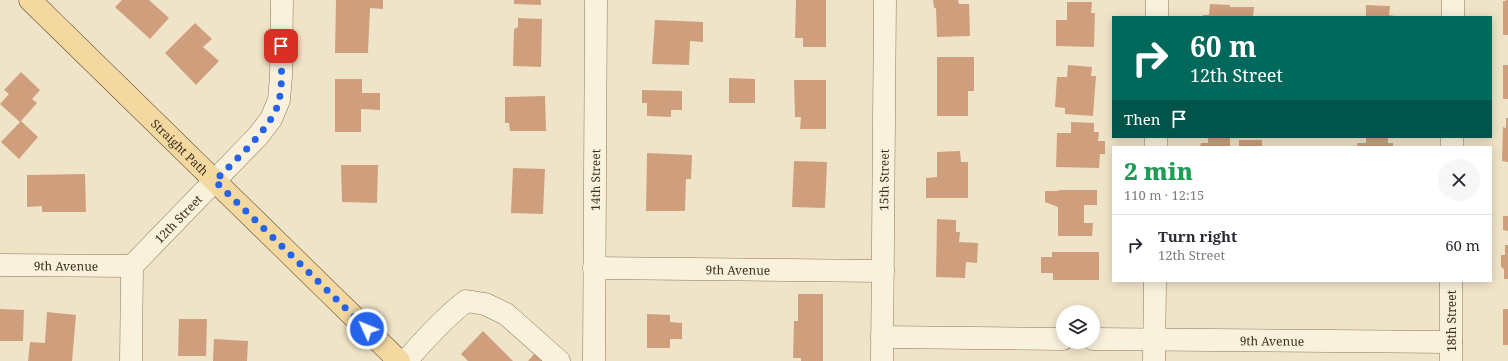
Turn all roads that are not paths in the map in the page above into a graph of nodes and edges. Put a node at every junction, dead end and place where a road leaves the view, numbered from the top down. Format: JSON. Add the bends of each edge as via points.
{"nodes":[{"id":1,"x":30,"y":0,"type":"edge"},
{"id":2,"x":282,"y":0,"type":"edge"},
{"id":3,"x":596,"y":0,"type":"edge"},
{"id":4,"x":885,"y":0,"type":"edge"},
{"id":5,"x":1157,"y":0,"type":"edge"},
{"id":6,"x":1453,"y":0,"type":"edge"},
{"id":7,"x":1157,"y":16,"type":"edge"},
{"id":8,"x":1453,"y":16,"type":"edge"},
{"id":9,"x":215,"y":181,"type":"junction"},
{"id":10,"x":0,"y":265,"type":"edge"},
{"id":11,"x":132,"y":266,"type":"junction"},
{"id":12,"x":594,"y":268,"type":"junction"},
{"id":13,"x":883,"y":271,"type":"junction"},
{"id":14,"x":1155,"y":282,"type":"edge"},
{"id":15,"x":1451,"y":282,"type":"edge"},
{"id":16,"x":882,"y":337,"type":"junction"},
{"id":17,"x":1056,"y":339,"type":"edge"},
{"id":18,"x":1100,"y":340,"type":"edge"},
{"id":19,"x":1154,"y":350,"type":"edge"},
{"id":20,"x":1451,"y":352,"type":"edge"},
{"id":21,"x":131,"y":361,"type":"edge"},
{"id":22,"x":399,"y":361,"type":"edge"},
{"id":23,"x":406,"y":361,"type":"edge"},
{"id":24,"x":559,"y":361,"type":"edge"},
{"id":25,"x":594,"y":361,"type":"edge"},
{"id":26,"x":882,"y":361,"type":"edge"}],
"edges":[{"from":1,"to":9,"type":"main road","name":"Straight Path"},
{"from":2,"to":9,"type":"street","name":"12th Street","via":[[280,89],[276,110],[265,128]]},
{"from":3,"to":12,"type":"street","name":"14th Street"},
{"from":4,"to":13,"type":"street","name":"15th Street"},
{"from":5,"to":7,"type":"street"},
{"from":6,"to":8,"type":"street"},
{"from":9,"to":11,"type":"street","name":"12th Street"},
{"from":9,"to":22,"type":"main road","name":"Straight Path"},
{"from":10,"to":11,"type":"street","name":"9th Avenue"},
{"from":11,"to":21,"type":"street"},
{"from":12,"to":13,"type":"street","name":"9th Avenue"},
{"from":12,"to":25,"type":"street","name":"14th Street"},
{"from":13,"to":16,"type":"street","name":"15th Street"},
{"from":14,"to":19,"type":"street"},
{"from":15,"to":20,"type":"street","name":"18th Street"},
{"from":16,"to":17,"type":"street"},
{"from":16,"to":26,"type":"street","name":"15th Street"},
{"from":18,"to":19,"type":"street","name":"9th Avenue"},
{"from":19,"to":20,"type":"street","name":"9th Avenue"},
{"from":23,"to":24,"type":"street","via":[[447,317],[466,301],[485,304],[506,314]]}]}
